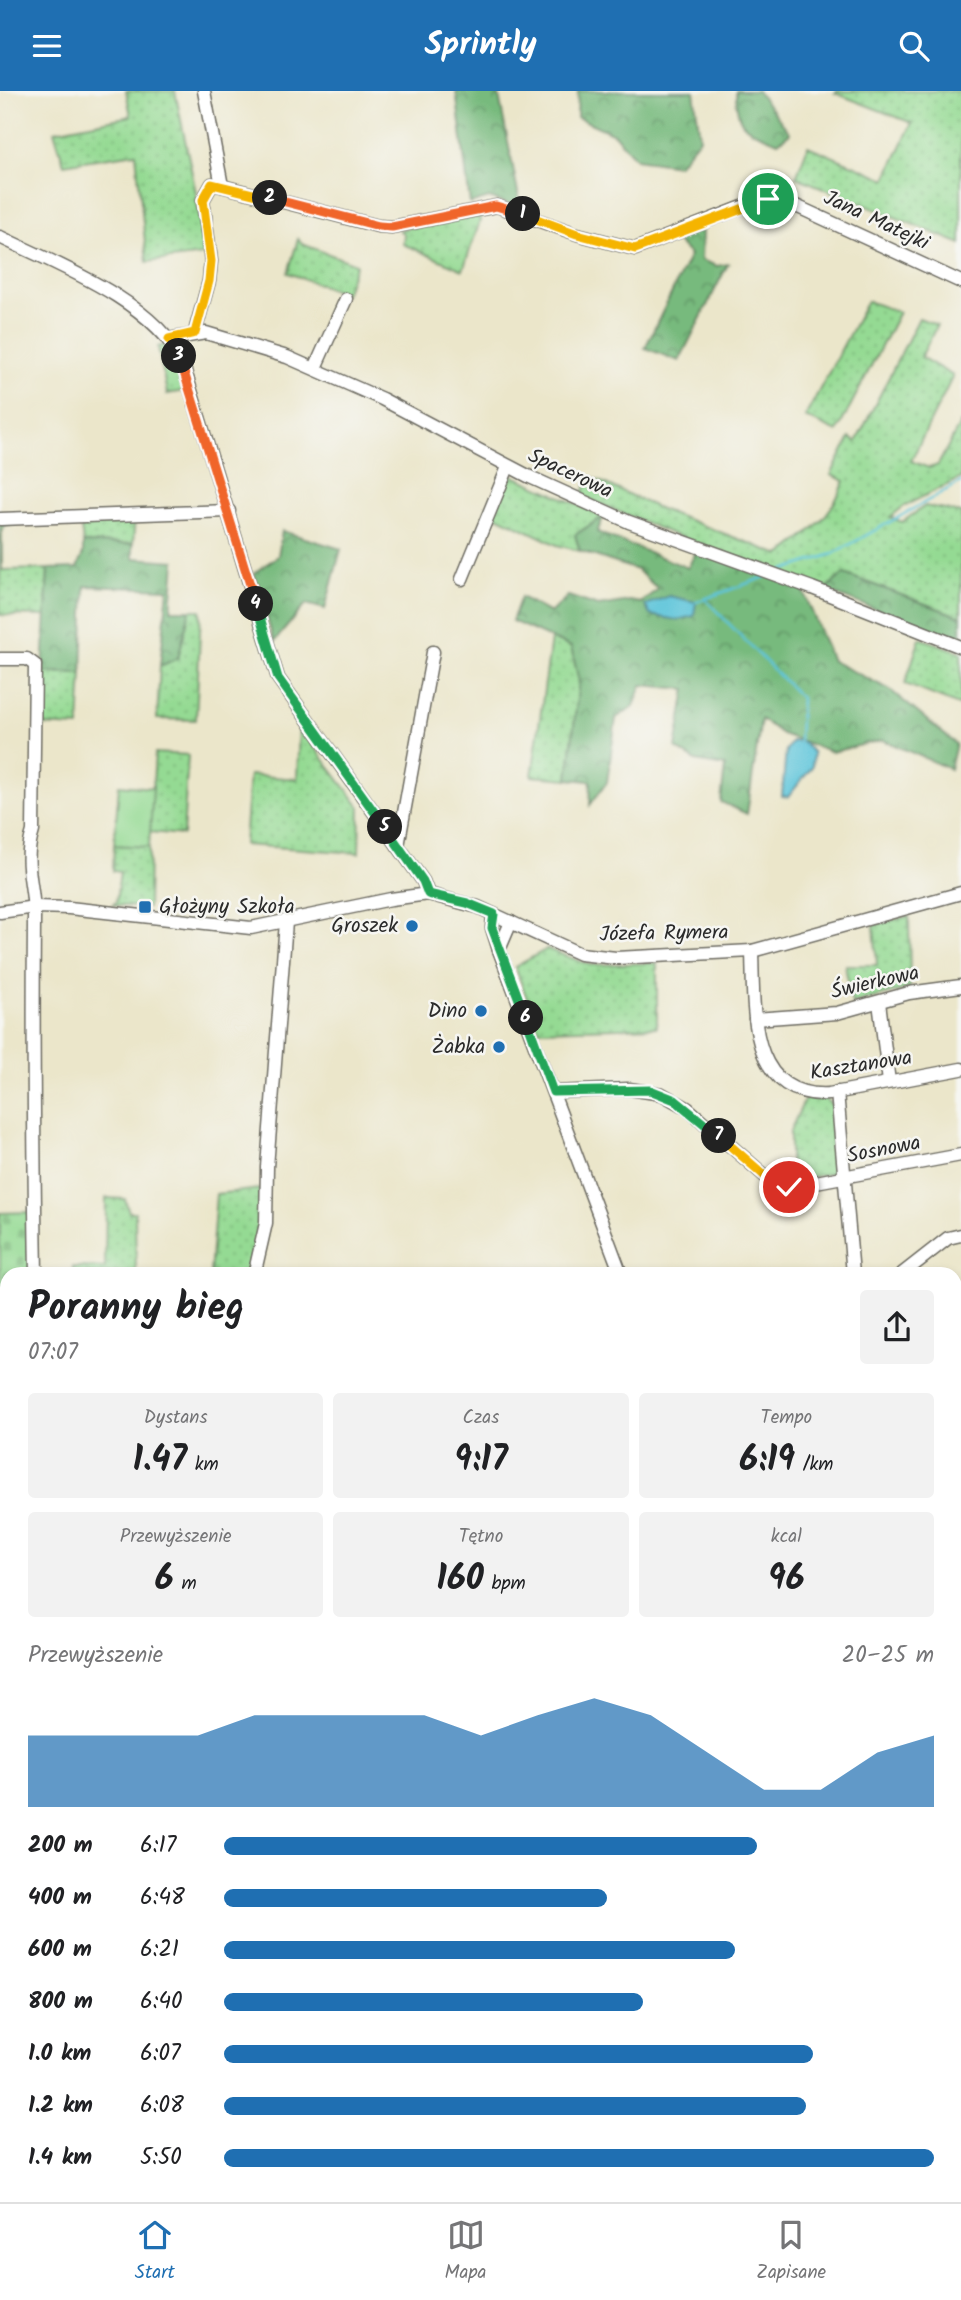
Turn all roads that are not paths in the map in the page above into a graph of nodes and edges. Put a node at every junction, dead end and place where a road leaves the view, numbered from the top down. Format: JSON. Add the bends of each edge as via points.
{"nodes":[{"id":1,"x":204,"y":91,"type":"edge"},
{"id":2,"x":222,"y":186,"type":"junction"},
{"id":3,"x":0,"y":237,"type":"edge"},
{"id":4,"x":961,"y":282,"type":"edge"},
{"id":5,"x":346,"y":299,"type":"dead end"},
{"id":6,"x":195,"y":333,"type":"junction"},
{"id":7,"x":169,"y":339,"type":"junction"},
{"id":8,"x":314,"y":368,"type":"junction"},
{"id":9,"x":508,"y":467,"type":"junction"},
{"id":10,"x":229,"y":512,"type":"junction"},
{"id":11,"x":0,"y":519,"type":"edge"},
{"id":12,"x":462,"y":579,"type":"dead end"},
{"id":13,"x":961,"y":647,"type":"edge"},
{"id":14,"x":433,"y":652,"type":"dead end"},
{"id":15,"x":0,"y":659,"type":"edge"},
{"id":16,"x":398,"y":846,"type":"junction"},
{"id":17,"x":961,"y":893,"type":"edge"},
{"id":18,"x":428,"y":894,"type":"junction"},
{"id":19,"x":35,"y":907,"type":"junction"},
{"id":20,"x":0,"y":912,"type":"edge"},
{"id":21,"x":494,"y":914,"type":"junction"},
{"id":22,"x":286,"y":922,"type":"junction"},
{"id":23,"x":511,"y":922,"type":"junction"},
{"id":24,"x":499,"y":950,"type":"junction"},
{"id":25,"x":752,"y":951,"type":"junction"},
{"id":26,"x":961,"y":986,"type":"edge"},
{"id":27,"x":879,"y":1002,"type":"junction"},
{"id":28,"x":755,"y":1019,"type":"junction"},
{"id":29,"x":961,"y":1069,"type":"edge"},
{"id":30,"x":889,"y":1082,"type":"junction"},
{"id":31,"x":553,"y":1092,"type":"junction"},
{"id":32,"x":837,"y":1092,"type":"junction"},
{"id":33,"x":961,"y":1154,"type":"edge"},
{"id":34,"x":846,"y":1177,"type":"junction"},
{"id":35,"x":961,"y":1235,"type":"edge"},
{"id":36,"x":36,"y":1267,"type":"edge"},
{"id":37,"x":256,"y":1267,"type":"edge"},
{"id":38,"x":618,"y":1267,"type":"edge"},
{"id":39,"x":852,"y":1267,"type":"edge"},
{"id":40,"x":911,"y":1267,"type":"edge"}],
"edges":[{"from":1,"to":2,"type":"street"},
{"from":2,"to":4,"type":"street","name":"Jana Matejki","via":[[392,227],[496,206],[635,249],[753,203],[783,200]]},
{"from":2,"to":6,"type":"street","via":[[212,184],[203,200],[211,261]]},
{"from":3,"to":7,"type":"street","via":[[106,291]]},
{"from":5,"to":8,"type":"street"},
{"from":6,"to":7,"type":"street","name":"Spacerowa"},
{"from":6,"to":8,"type":"street","name":"Spacerowa","via":[[225,337]]},
{"from":7,"to":10,"type":"street","via":[[182,361]]},
{"from":8,"to":9,"type":"street","name":"Spacerowa"},
{"from":9,"to":12,"type":"street"},
{"from":9,"to":13,"type":"street","name":"Spacerowa","via":[[629,522]]},
{"from":10,"to":11,"type":"street"},
{"from":10,"to":16,"type":"street","via":[[278,678]]},
{"from":14,"to":16,"type":"street"},
{"from":15,"to":19,"type":"street","via":[[27,659],[35,666],[33,831],[26,853]]},
{"from":16,"to":18,"type":"street"},
{"from":17,"to":25,"type":"street","name":"Józefa Rymera"},
{"from":18,"to":21,"type":"street","name":"Józefa Rymera"},
{"from":18,"to":22,"type":"street","name":"Józefa Rymera"},
{"from":19,"to":20,"type":"street","name":"Józefa Rymera"},
{"from":19,"to":22,"type":"street","name":"Józefa Rymera","via":[[251,928]]},
{"from":19,"to":36,"type":"street"},
{"from":21,"to":23,"type":"street","name":"Józefa Rymera"},
{"from":21,"to":24,"type":"street","via":[[492,928]]},
{"from":22,"to":37,"type":"street","via":[[265,1223]]},
{"from":23,"to":24,"type":"street"},
{"from":23,"to":25,"type":"street","name":"Józefa Rymera","via":[[550,942],[596,957]]},
{"from":24,"to":31,"type":"street"},
{"from":25,"to":28,"type":"street","name":"Kasztanowa"},
{"from":26,"to":27,"type":"street","name":"Świerkowa"},
{"from":27,"to":28,"type":"street","name":"Świerkowa","via":[[837,1013]]},
{"from":27,"to":30,"type":"street"},
{"from":28,"to":32,"type":"street","name":"Kasztanowa","via":[[761,1052],[787,1088],[807,1095]]},
{"from":29,"to":30,"type":"street","name":"Kasztanowa"},
{"from":30,"to":32,"type":"street","name":"Kasztanowa"},
{"from":31,"to":34,"type":"street","name":"Sosnowa","via":[[629,1089],[662,1094],[687,1108],[771,1181],[789,1187]]},
{"from":31,"to":38,"type":"street"},
{"from":32,"to":34,"type":"street"},
{"from":33,"to":34,"type":"street","name":"Sosnowa"},
{"from":34,"to":39,"type":"street"},
{"from":35,"to":40,"type":"street","via":[[948,1238]]}]}
